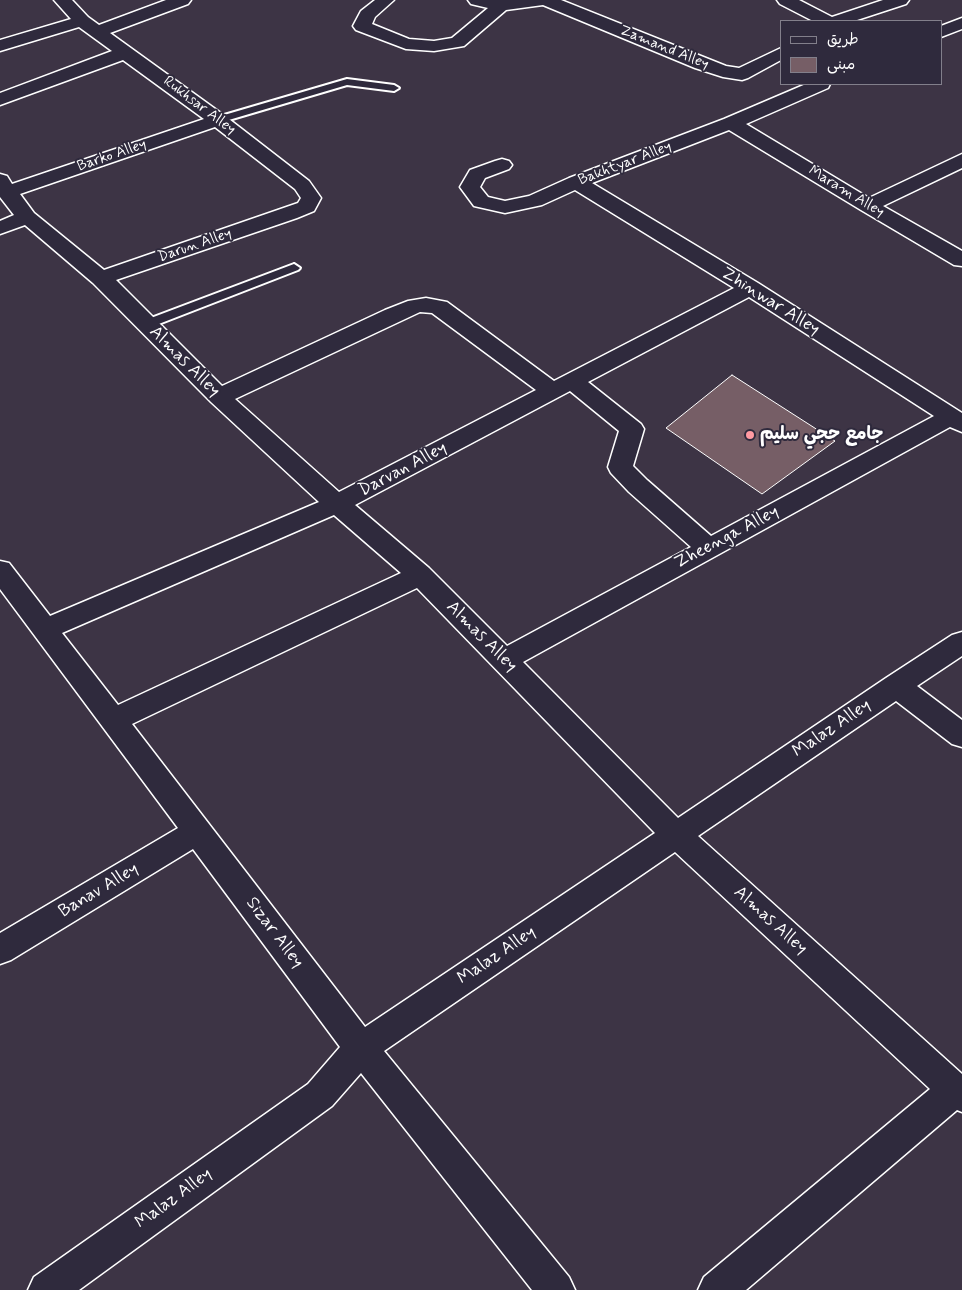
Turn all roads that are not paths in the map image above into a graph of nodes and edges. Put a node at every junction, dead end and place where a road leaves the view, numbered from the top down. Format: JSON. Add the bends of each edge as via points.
{"nodes":[{"id":1,"x":63,"y":0,"type":"edge"},
{"id":2,"x":182,"y":0,"type":"edge"},
{"id":3,"x":385,"y":0,"type":"edge"},
{"id":4,"x":477,"y":0,"type":"edge"},
{"id":5,"x":542,"y":0,"type":"edge"},
{"id":6,"x":546,"y":0,"type":"edge"},
{"id":7,"x":786,"y":0,"type":"edge"},
{"id":8,"x":900,"y":0,"type":"edge"},
{"id":9,"x":502,"y":6,"type":"junction"},
{"id":10,"x":824,"y":20,"type":"edge"},
{"id":11,"x":840,"y":20,"type":"edge"},
{"id":12,"x":962,"y":23,"type":"edge"},
{"id":13,"x":90,"y":26,"type":"junction"},
{"id":14,"x":942,"y":32,"type":"edge"},
{"id":15,"x":0,"y":46,"type":"edge"},
{"id":16,"x":127,"y":52,"type":"junction"},
{"id":17,"x":780,"y":55,"type":"edge"},
{"id":18,"x":819,"y":85,"type":"edge"},
{"id":19,"x":394,"y":88,"type":"dead end"},
{"id":20,"x":0,"y":99,"type":"edge"},
{"id":21,"x":218,"y":120,"type":"junction"},
{"id":22,"x":731,"y":123,"type":"junction"},
{"id":23,"x":962,"y":160,"type":"edge"},
{"id":24,"x":502,"y":165,"type":"dead end"},
{"id":25,"x":576,"y":182,"type":"junction"},
{"id":26,"x":3,"y":186,"type":"edge"},
{"id":27,"x":868,"y":206,"type":"junction"},
{"id":28,"x":290,"y":214,"type":"joint"},
{"id":29,"x":27,"y":217,"type":"junction"},
{"id":30,"x":0,"y":228,"type":"edge"},
{"id":31,"x":962,"y":260,"type":"edge"},
{"id":32,"x":294,"y":268,"type":"dead end"},
{"id":33,"x":101,"y":278,"type":"junction"},
{"id":34,"x":750,"y":288,"type":"junction"},
{"id":35,"x":147,"y":324,"type":"junction"},
{"id":36,"x":562,"y":386,"type":"junction"},
{"id":37,"x":219,"y":397,"type":"junction"},
{"id":38,"x":957,"y":420,"type":"edge"},
{"id":39,"x":337,"y":504,"type":"junction"},
{"id":40,"x":709,"y":548,"type":"junction"},
{"id":41,"x":0,"y":570,"type":"edge"},
{"id":42,"x":420,"y":575,"type":"junction"},
{"id":43,"x":10,"y":600,"type":"edge"},
{"id":44,"x":45,"y":629,"type":"junction"},
{"id":45,"x":962,"y":642,"type":"edge"},
{"id":46,"x":504,"y":660,"type":"junction"},
{"id":47,"x":896,"y":686,"type":"junction"},
{"id":48,"x":114,"y":720,"type":"junction"},
{"id":49,"x":962,"y":736,"type":"edge"},
{"id":50,"x":198,"y":831,"type":"junction"},
{"id":51,"x":676,"y":835,"type":"junction"},
{"id":52,"x":0,"y":950,"type":"edge"},
{"id":53,"x":361,"y":1048,"type":"junction"},
{"id":54,"x":958,"y":1093,"type":"edge"},
{"id":55,"x":47,"y":1290,"type":"edge"},
{"id":56,"x":556,"y":1290,"type":"edge"},
{"id":57,"x":717,"y":1290,"type":"edge"}],
"edges":[{"from":1,"to":13,"type":"street","name":"Rukhsar Alley"},
{"from":2,"to":13,"type":"street"},
{"from":3,"to":9,"type":"street","via":[[367,15],[362,26],[406,44],[434,46],[458,42]]},
{"from":4,"to":9,"type":"street"},
{"from":5,"to":9,"type":"street"},
{"from":6,"to":17,"type":"street","name":"Zamand Alley","via":[[723,71],[742,74]]},
{"from":7,"to":10,"type":"street"},
{"from":8,"to":11,"type":"street"},
{"from":12,"to":14,"type":"street"},
{"from":13,"to":15,"type":"street"},
{"from":13,"to":16,"type":"street","name":"Rukhsar Alley"},
{"from":16,"to":20,"type":"street"},
{"from":16,"to":21,"type":"street","name":"Rukhsar Alley"},
{"from":18,"to":22,"type":"street","name":"Bakhtyar Alley"},
{"from":19,"to":21,"type":"lane","via":[[347,82]]},
{"from":21,"to":26,"type":"street","name":"Barko Alley"},
{"from":21,"to":28,"type":"street","name":"Rukhsar Alley","via":[[302,185],[311,198],[307,207]]},
{"from":22,"to":25,"type":"street","name":"Bakhtyar Alley"},
{"from":22,"to":27,"type":"street","name":"Maram Alley"},
{"from":23,"to":27,"type":"street"},
{"from":24,"to":25,"type":"street","name":"Bakhtyar Alley","via":[[477,174],[470,187],[481,202],[505,207],[535,201]]},
{"from":25,"to":34,"type":"street","name":"Zhinwar Alley"},
{"from":26,"to":29,"type":"street","name":"Almas Alley"},
{"from":27,"to":31,"type":"street","name":"Maram Alley"},
{"from":28,"to":33,"type":"street","name":"Darun Alley"},
{"from":29,"to":30,"type":"street"},
{"from":29,"to":33,"type":"street","name":"Almas Alley"},
{"from":32,"to":35,"type":"lane"},
{"from":33,"to":35,"type":"street","name":"Almas Alley"},
{"from":34,"to":36,"type":"street","name":"Darvan Alley"},
{"from":34,"to":38,"type":"street","name":"Zhinwar Alley"},
{"from":35,"to":37,"type":"street","name":"Almas Alley"},
{"from":36,"to":37,"type":"street","via":[[439,307],[426,305],[416,306]]},
{"from":36,"to":39,"type":"street","name":"Darvan Alley"},
{"from":36,"to":40,"type":"street","via":[[632,429],[620,467]]},
{"from":37,"to":39,"type":"street","name":"Almas Alley"},
{"from":38,"to":40,"type":"street","name":"Zheenga Alley"},
{"from":39,"to":42,"type":"street","name":"Almas Alley"},
{"from":39,"to":44,"type":"street","name":"Darvan Alley"},
{"from":40,"to":46,"type":"street","name":"Zheenga Alley"},
{"from":41,"to":43,"type":"street","name":"Sizar Alley"},
{"from":42,"to":46,"type":"street","name":"Almas Alley"},
{"from":42,"to":48,"type":"street"},
{"from":43,"to":44,"type":"street","name":"Sizar Alley"},
{"from":44,"to":48,"type":"street","name":"Sizar Alley"},
{"from":45,"to":47,"type":"street","name":"Malaz Alley"},
{"from":46,"to":51,"type":"street","name":"Almas Alley"},
{"from":47,"to":49,"type":"street"},
{"from":47,"to":51,"type":"street","name":"Malaz Alley"},
{"from":48,"to":50,"type":"street","name":"Sizar Alley"},
{"from":50,"to":52,"type":"street","name":"Banav Alley"},
{"from":50,"to":53,"type":"street","name":"Sizar Alley"},
{"from":51,"to":53,"type":"street","name":"Malaz Alley"},
{"from":51,"to":54,"type":"street","name":"Almas Alley"},
{"from":53,"to":55,"type":"street","name":"Malaz Alley","via":[[320,1095]]},
{"from":53,"to":56,"type":"street","name":"Sizar Alley"},
{"from":54,"to":57,"type":"street"}]}
